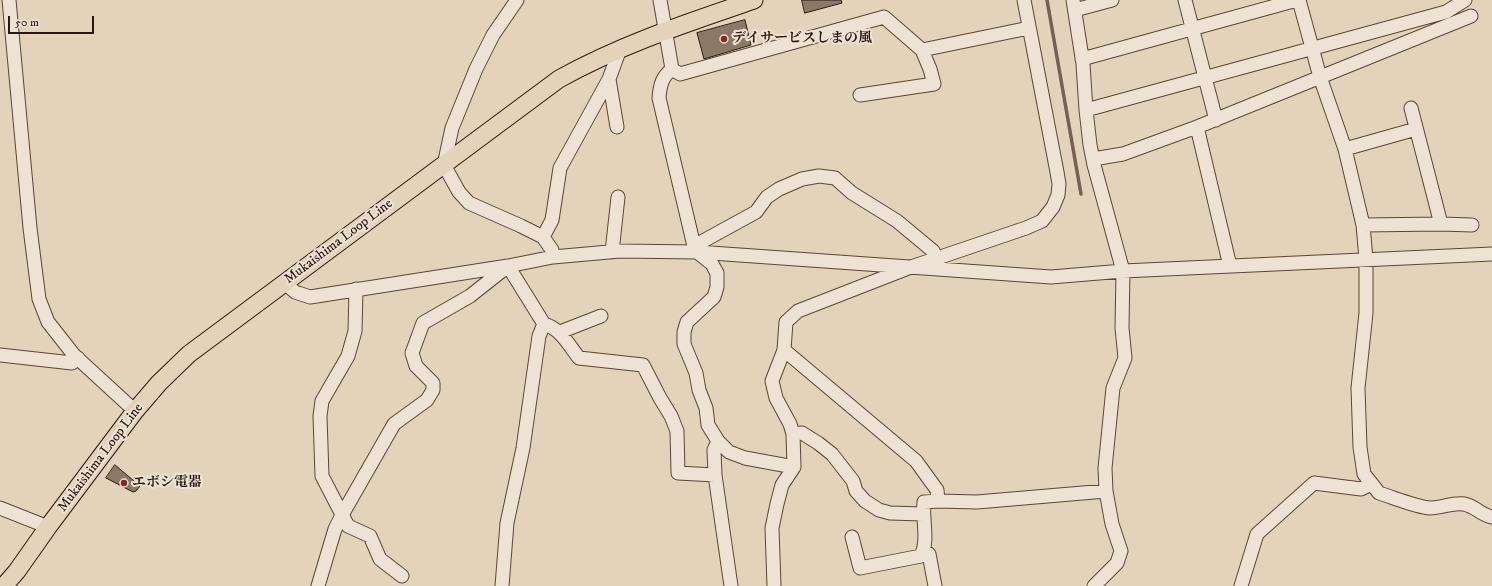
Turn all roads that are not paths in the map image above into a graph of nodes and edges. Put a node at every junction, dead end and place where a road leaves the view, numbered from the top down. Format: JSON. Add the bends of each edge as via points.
{"nodes":[{"id":1,"x":9,"y":0,"type":"edge"},
{"id":2,"x":517,"y":0,"type":"edge"},
{"id":3,"x":660,"y":0,"type":"edge"},
{"id":4,"x":754,"y":0,"type":"edge"},
{"id":5,"x":1024,"y":0,"type":"edge"},
{"id":6,"x":1112,"y":0,"type":"edge"},
{"id":7,"x":1185,"y":0,"type":"edge"},
{"id":8,"x":1298,"y":0,"type":"edge"},
{"id":9,"x":1465,"y":0,"type":"edge"},
{"id":10,"x":1074,"y":5,"type":"edge"},
{"id":11,"x":1471,"y":16,"type":"dead end"},
{"id":12,"x":1029,"y":28,"type":"junction"},
{"id":13,"x":1192,"y":29,"type":"junction"},
{"id":14,"x":666,"y":30,"type":"junction"},
{"id":15,"x":620,"y":49,"type":"junction"},
{"id":16,"x":1312,"y":49,"type":"junction"},
{"id":17,"x":922,"y":50,"type":"junction"},
{"id":18,"x":1082,"y":59,"type":"junction"},
{"id":19,"x":672,"y":70,"type":"junction"},
{"id":20,"x":1320,"y":77,"type":"junction"},
{"id":21,"x":1206,"y":78,"type":"junction"},
{"id":22,"x":610,"y":79,"type":"junction"},
{"id":23,"x":860,"y":95,"type":"dead end"},
{"id":24,"x":1412,"y":108,"type":"dead end"},
{"id":25,"x":1086,"y":110,"type":"junction"},
{"id":26,"x":1216,"y":120,"type":"junction"},
{"id":27,"x":617,"y":127,"type":"dead end"},
{"id":28,"x":1197,"y":127,"type":"junction"},
{"id":29,"x":1416,"y":129,"type":"junction"},
{"id":30,"x":1344,"y":149,"type":"junction"},
{"id":31,"x":1093,"y":159,"type":"junction"},
{"id":32,"x":444,"y":165,"type":"junction"},
{"id":33,"x":618,"y":197,"type":"dead end"},
{"id":34,"x":1441,"y":224,"type":"junction"},
{"id":35,"x":1363,"y":225,"type":"junction"},
{"id":36,"x":1472,"y":225,"type":"dead end"},
{"id":37,"x":543,"y":238,"type":"junction"},
{"id":38,"x":696,"y":249,"type":"junction"},
{"id":39,"x":612,"y":252,"type":"junction"},
{"id":40,"x":1492,"y":254,"type":"edge"},
{"id":41,"x":553,"y":257,"type":"junction"},
{"id":42,"x":937,"y":258,"type":"junction"},
{"id":43,"x":1366,"y":259,"type":"junction"},
{"id":44,"x":508,"y":266,"type":"junction"},
{"id":45,"x":1230,"y":266,"type":"junction"},
{"id":46,"x":912,"y":267,"type":"junction"},
{"id":47,"x":1123,"y":271,"type":"junction"},
{"id":48,"x":285,"y":283,"type":"junction"},
{"id":49,"x":356,"y":289,"type":"junction"},
{"id":50,"x":601,"y":316,"type":"dead end"},
{"id":51,"x":544,"y":324,"type":"junction"},
{"id":52,"x":560,"y":332,"type":"junction"},
{"id":53,"x":784,"y":350,"type":"junction"},
{"id":54,"x":0,"y":355,"type":"edge"},
{"id":55,"x":78,"y":358,"type":"junction"},
{"id":56,"x":135,"y":411,"type":"junction"},
{"id":57,"x":793,"y":434,"type":"junction"},
{"id":58,"x":718,"y":441,"type":"junction"},
{"id":59,"x":794,"y":467,"type":"junction"},
{"id":60,"x":715,"y":475,"type":"junction"},
{"id":61,"x":1371,"y":484,"type":"junction"},
{"id":62,"x":1106,"y":491,"type":"junction"},
{"id":63,"x":938,"y":501,"type":"junction"},
{"id":64,"x":0,"y":508,"type":"edge"},
{"id":65,"x":923,"y":514,"type":"junction"},
{"id":66,"x":342,"y":515,"type":"junction"},
{"id":67,"x":1492,"y":517,"type":"edge"},
{"id":68,"x":48,"y":527,"type":"junction"},
{"id":69,"x":852,"y":537,"type":"dead end"},
{"id":70,"x":924,"y":550,"type":"junction"},
{"id":71,"x":402,"y":576,"type":"dead end"},
{"id":72,"x":4,"y":586,"type":"edge"},
{"id":73,"x":318,"y":586,"type":"edge"},
{"id":74,"x":502,"y":586,"type":"edge"},
{"id":75,"x":731,"y":586,"type":"edge"},
{"id":76,"x":774,"y":586,"type":"edge"},
{"id":77,"x":935,"y":586,"type":"edge"},
{"id":78,"x":1094,"y":586,"type":"edge"},
{"id":79,"x":1241,"y":586,"type":"edge"}],
"edges":[{"from":1,"to":55,"type":"street","via":[[39,299],[48,322]]},
{"from":2,"to":32,"type":"street","via":[[493,35],[476,69],[452,128]]},
{"from":3,"to":14,"type":"street"},
{"from":4,"to":14,"type":"main road","name":"Mukaishima Loop Line"},
{"from":5,"to":12,"type":"street"},
{"from":6,"to":10,"type":"street"},
{"from":7,"to":13,"type":"street"},
{"from":8,"to":13,"type":"street"},
{"from":8,"to":16,"type":"street"},
{"from":9,"to":16,"type":"street","via":[[1446,12]]},
{"from":10,"to":18,"type":"street"},
{"from":11,"to":20,"type":"street"},
{"from":12,"to":17,"type":"street"},
{"from":12,"to":42,"type":"street","via":[[1058,178],[1058,195],[1053,207],[1042,221]]},
{"from":13,"to":18,"type":"street"},
{"from":13,"to":21,"type":"street"},
{"from":14,"to":15,"type":"main road","name":"Mukaishima Loop Line"},
{"from":14,"to":19,"type":"street"},
{"from":15,"to":22,"type":"street"},
{"from":15,"to":32,"type":"main road","name":"Mukaishima Loop Line","via":[[559,79]]},
{"from":16,"to":20,"type":"street"},
{"from":16,"to":21,"type":"street"},
{"from":17,"to":19,"type":"street","via":[[884,16],[680,74]]},
{"from":17,"to":23,"type":"street","via":[[934,84]]},
{"from":18,"to":25,"type":"street"},
{"from":19,"to":38,"type":"street","via":[[665,75],[660,84],[659,98]]},
{"from":20,"to":26,"type":"street"},
{"from":20,"to":30,"type":"street"},
{"from":21,"to":25,"type":"street"},
{"from":21,"to":26,"type":"street"},
{"from":22,"to":27,"type":"street"},
{"from":22,"to":37,"type":"street","via":[[560,168],[552,220]]},
{"from":24,"to":29,"type":"street"},
{"from":25,"to":31,"type":"street"},
{"from":26,"to":28,"type":"street"},
{"from":28,"to":31,"type":"street","via":[[1123,154]]},
{"from":28,"to":45,"type":"street"},
{"from":29,"to":30,"type":"street"},
{"from":29,"to":34,"type":"street"},
{"from":30,"to":35,"type":"street"},
{"from":31,"to":47,"type":"street"},
{"from":32,"to":37,"type":"street","via":[[458,192],[469,203]]},
{"from":32,"to":48,"type":"main road","name":"Mukaishima Loop Line"},
{"from":33,"to":39,"type":"street"},
{"from":34,"to":35,"type":"street"},
{"from":34,"to":36,"type":"street"},
{"from":35,"to":43,"type":"street"},
{"from":37,"to":41,"type":"street","via":[[552,250]]},
{"from":38,"to":39,"type":"street"},
{"from":38,"to":42,"type":"street","via":[[756,212],[767,198],[779,189],[802,179],[819,176],[835,178],[852,194],[897,221],[933,251]]},
{"from":38,"to":46,"type":"street"},
{"from":38,"to":58,"type":"street","via":[[712,264],[717,273],[718,287],[714,297],[686,322],[684,344],[696,373],[708,425]]},
{"from":39,"to":41,"type":"street"},
{"from":40,"to":43,"type":"street"},
{"from":41,"to":44,"type":"street"},
{"from":42,"to":46,"type":"street"},
{"from":43,"to":45,"type":"street"},
{"from":43,"to":61,"type":"street","via":[[1366,313],[1358,388],[1360,447],[1364,474]]},
{"from":44,"to":49,"type":"street"},
{"from":44,"to":51,"type":"street"},
{"from":44,"to":66,"type":"street","via":[[470,296],[424,323],[412,353],[416,366],[433,383],[433,390],[427,400],[394,424]]},
{"from":45,"to":47,"type":"street"},
{"from":46,"to":47,"type":"street","via":[[1051,277]]},
{"from":46,"to":53,"type":"street","via":[[798,311],[786,322]]},
{"from":47,"to":62,"type":"street","via":[[1122,328],[1125,358],[1113,388],[1105,468]]},
{"from":48,"to":49,"type":"street","via":[[295,292],[310,297]]},
{"from":48,"to":56,"type":"main road","name":"Mukaishima Loop Line","via":[[189,354]]},
{"from":49,"to":66,"type":"street","via":[[355,331],[348,356],[322,401],[320,416],[322,476]]},
{"from":50,"to":52,"type":"street"},
{"from":51,"to":52,"type":"street","via":[[553,326]]},
{"from":51,"to":74,"type":"street","via":[[539,336],[523,448],[507,523]]},
{"from":52,"to":60,"type":"street","via":[[579,358],[643,365],[677,431],[678,473]]},
{"from":53,"to":57,"type":"street","via":[[772,381],[776,398]]},
{"from":53,"to":63,"type":"street","via":[[916,461],[937,490]]},
{"from":54,"to":55,"type":"street","via":[[72,363]]},
{"from":55,"to":56,"type":"street"},
{"from":56,"to":68,"type":"main road","name":"Mukaishima Loop Line"},
{"from":57,"to":59,"type":"street"},
{"from":57,"to":65,"type":"street","via":[[802,433],[832,454],[853,481],[856,491],[879,510]]},
{"from":58,"to":59,"type":"street","via":[[729,452],[745,458]]},
{"from":58,"to":60,"type":"street","via":[[714,450]]},
{"from":59,"to":76,"type":"street","via":[[782,485],[776,504],[772,528]]},
{"from":60,"to":75,"type":"street"},
{"from":61,"to":67,"type":"street","via":[[1379,493],[1429,508],[1465,504],[1481,514]]},
{"from":61,"to":79,"type":"street","via":[[1361,489],[1314,483],[1257,534]]},
{"from":62,"to":63,"type":"street","via":[[976,502]]},
{"from":62,"to":78,"type":"street","via":[[1120,550],[1117,564]]},
{"from":63,"to":65,"type":"street","via":[[924,502]]},
{"from":64,"to":68,"type":"street"},
{"from":65,"to":70,"type":"street"},
{"from":66,"to":71,"type":"street","via":[[348,526],[370,536],[380,559]]},
{"from":66,"to":73,"type":"street","via":[[335,529]]},
{"from":68,"to":72,"type":"main road","name":"Mukaishima Loop Line"},
{"from":69,"to":70,"type":"street","via":[[860,568],[921,556]]},
{"from":70,"to":77,"type":"street","via":[[928,554]]}]}
